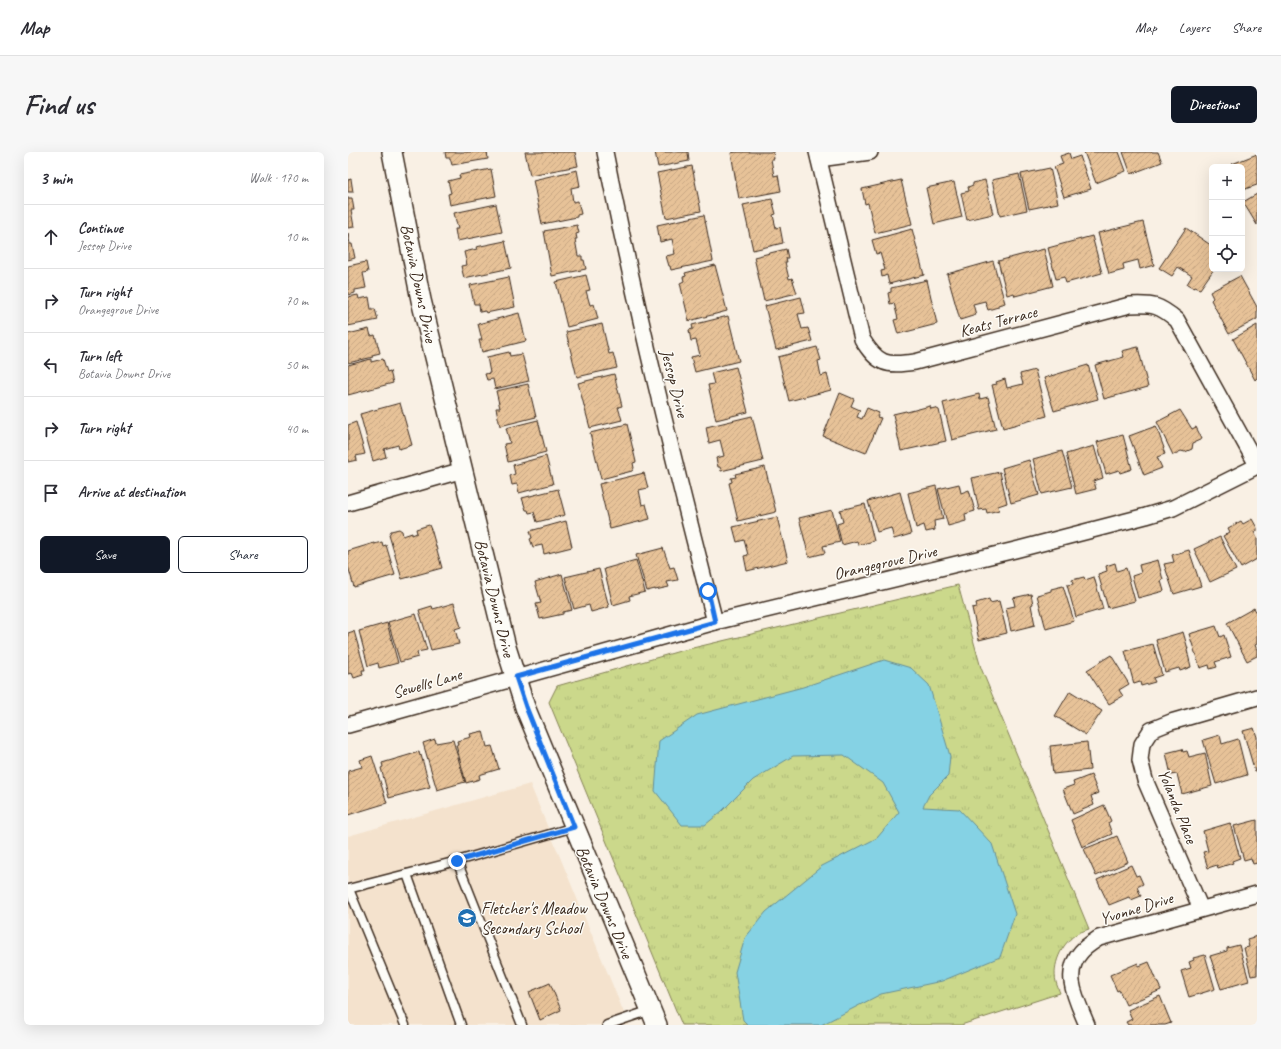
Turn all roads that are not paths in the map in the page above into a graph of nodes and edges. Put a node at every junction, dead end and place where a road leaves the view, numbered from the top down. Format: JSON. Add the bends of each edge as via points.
{"nodes":[{"id":1,"x":392,"y":152,"type":"edge"},
{"id":2,"x":605,"y":152,"type":"edge"},
{"id":3,"x":870,"y":152,"type":"edge"},
{"id":4,"x":818,"y":156,"type":"edge"},
{"id":5,"x":1257,"y":465,"type":"edge"},
{"id":6,"x":464,"y":470,"type":"junction"},
{"id":7,"x":348,"y":503,"type":"edge"},
{"id":8,"x":715,"y":622,"type":"junction"},
{"id":9,"x":516,"y":677,"type":"junction"},
{"id":10,"x":1257,"y":697,"type":"edge"},
{"id":11,"x":348,"y":725,"type":"edge"},
{"id":12,"x":574,"y":827,"type":"junction"},
{"id":13,"x":457,"y":861,"type":"junction"},
{"id":14,"x":407,"y":874,"type":"junction"},
{"id":15,"x":349,"y":889,"type":"edge"},
{"id":16,"x":1257,"y":894,"type":"edge"},
{"id":17,"x":1201,"y":909,"type":"junction"},
{"id":18,"x":654,"y":1017,"type":"edge"},
{"id":19,"x":405,"y":1025,"type":"edge"},
{"id":20,"x":461,"y":1025,"type":"edge"},
{"id":21,"x":522,"y":1025,"type":"edge"},
{"id":22,"x":607,"y":1025,"type":"edge"},
{"id":23,"x":1087,"y":1025,"type":"edge"}],
"edges":[{"from":1,"to":6,"type":"street","name":"Botavia Downs Drive","via":[[421,300]]},
{"from":2,"to":8,"type":"street","name":"Jessop Drive","via":[[633,288]]},
{"from":3,"to":4,"type":"street"},
{"from":4,"to":5,"type":"street","name":"Keats Terrace","via":[[862,338],[871,353],[881,361],[895,365],[915,362],[1130,305],[1148,304],[1164,309],[1177,320]]},
{"from":5,"to":8,"type":"street","name":"Orangegrove Drive","via":[[1173,508],[1146,516]]},
{"from":6,"to":7,"type":"street"},
{"from":6,"to":9,"type":"street","name":"Botavia Downs Drive","via":[[506,648]]},
{"from":8,"to":9,"type":"street","name":"Orangegrove Drive"},
{"from":9,"to":11,"type":"street","name":"Sewells Lane"},
{"from":9,"to":12,"type":"street","name":"Botavia Downs Drive"},
{"from":10,"to":17,"type":"street","name":"Yolanda Place","via":[[1151,730],[1142,744],[1140,760],[1145,780]]},
{"from":12,"to":13,"type":"lane"},
{"from":12,"to":18,"type":"street","name":"Botavia Downs Drive"},
{"from":13,"to":14,"type":"lane"},
{"from":13,"to":21,"type":"lane"},
{"from":14,"to":15,"type":"lane"},
{"from":14,"to":20,"type":"lane"},
{"from":15,"to":19,"type":"lane"},
{"from":16,"to":17,"type":"street","name":"Yvonne Drive"},
{"from":17,"to":23,"type":"street","name":"Yvonne Drive","via":[[1099,938],[1081,952],[1072,969],[1072,984]]},
{"from":18,"to":22,"type":"lane"}]}
